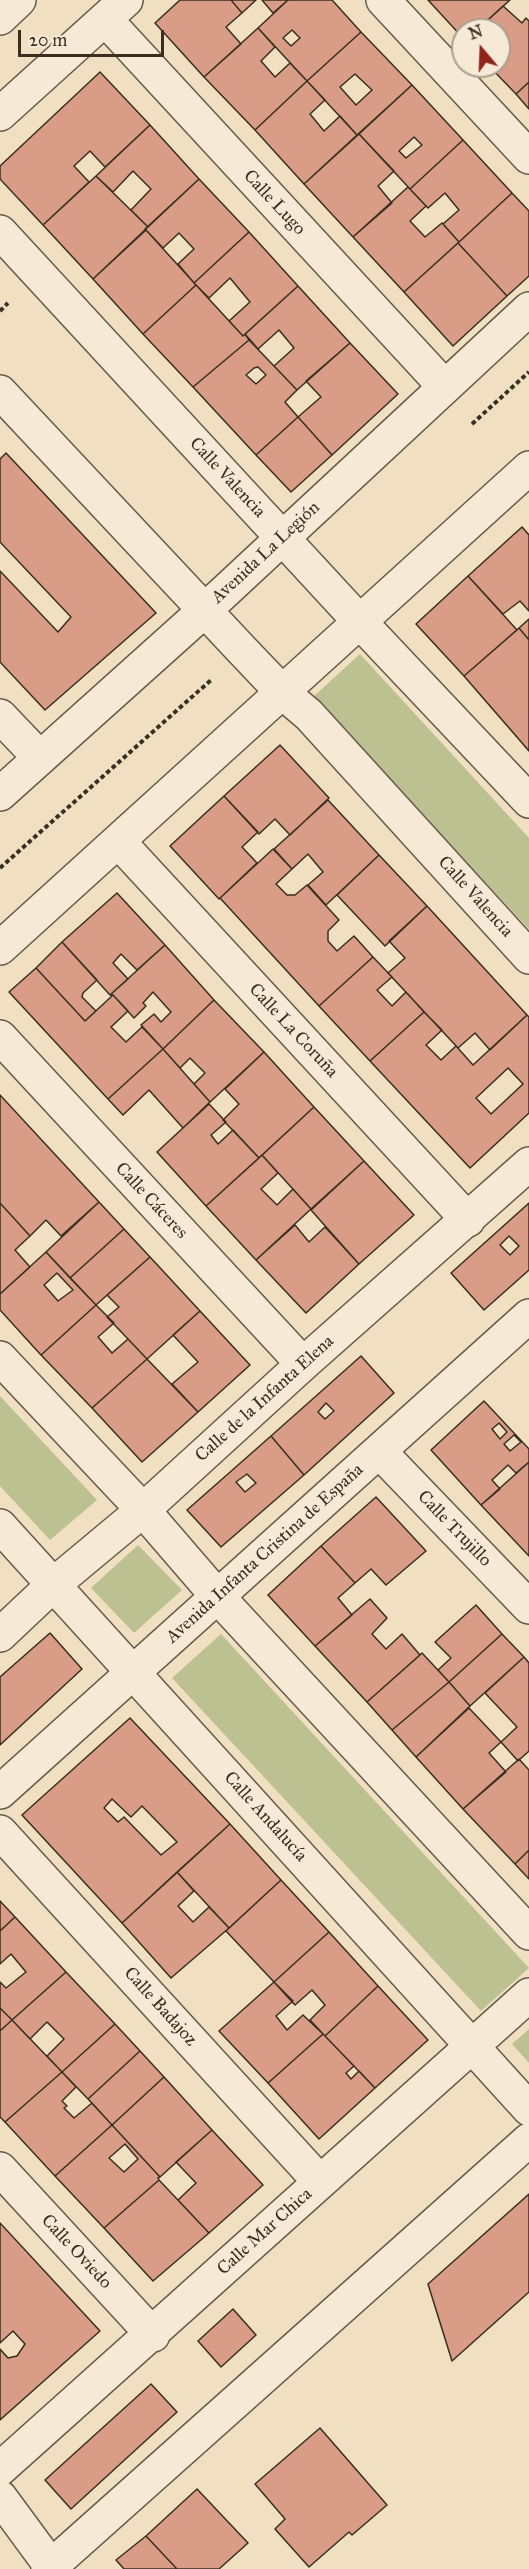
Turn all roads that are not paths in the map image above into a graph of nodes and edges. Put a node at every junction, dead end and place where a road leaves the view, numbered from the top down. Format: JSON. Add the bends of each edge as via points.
{"nodes":[{"id":1,"x":19,"y":0,"type":"edge"},
{"id":2,"x":384,"y":0,"type":"edge"},
{"id":3,"x":116,"y":10,"type":"edge"},
{"id":4,"x":0,"y":18,"type":"edge"},
{"id":5,"x":0,"y":114,"type":"edge"},
{"id":6,"x":529,"y":157,"type":"edge"},
{"id":7,"x":0,"y":232,"type":"edge"},
{"id":8,"x":529,"y":309,"type":"edge"},
{"id":9,"x":444,"y":386,"type":"junction"},
{"id":10,"x":0,"y":392,"type":"edge"},
{"id":11,"x":527,"y":473,"type":"edge"},
{"id":12,"x":283,"y":538,"type":"junction"},
{"id":13,"x":205,"y":610,"type":"junction"},
{"id":14,"x":360,"y":622,"type":"junction"},
{"id":15,"x":282,"y":692,"type":"junction"},
{"id":16,"x":0,"y":716,"type":"edge"},
{"id":17,"x":40,"y":758,"type":"junction"},
{"id":18,"x":0,"y":794,"type":"edge"},
{"id":19,"x":529,"y":801,"type":"edge"},
{"id":20,"x":118,"y":841,"type":"junction"},
{"id":21,"x":0,"y":948,"type":"edge"},
{"id":22,"x":529,"y":957,"type":"edge"},
{"id":23,"x":0,"y":1037,"type":"edge"},
{"id":24,"x":529,"y":1164,"type":"edge"},
{"id":25,"x":468,"y":1220,"type":"junction"},
{"id":26,"x":529,"y":1316,"type":"edge"},
{"id":27,"x":0,"y":1358,"type":"edge"},
{"id":28,"x":303,"y":1364,"type":"junction"},
{"id":29,"x":380,"y":1451,"type":"junction"},
{"id":30,"x":143,"y":1510,"type":"junction"},
{"id":31,"x":0,"y":1526,"type":"edge"},
{"id":32,"x":54,"y":1585,"type":"junction"},
{"id":33,"x":218,"y":1597,"type":"junction"},
{"id":34,"x":529,"y":1607,"type":"edge"},
{"id":35,"x":0,"y":1635,"type":"edge"},
{"id":36,"x":134,"y":1671,"type":"junction"},
{"id":37,"x":0,"y":1792,"type":"edge"},
{"id":38,"x":0,"y":1832,"type":"edge"},
{"id":39,"x":529,"y":1933,"type":"edge"},
{"id":40,"x":529,"y":1995,"type":"edge"},
{"id":41,"x":473,"y":2047,"type":"junction"},
{"id":42,"x":529,"y":2109,"type":"edge"},
{"id":43,"x":529,"y":2140,"type":"edge"},
{"id":44,"x":0,"y":2169,"type":"edge"},
{"id":45,"x":320,"y":2182,"type":"junction"},
{"id":46,"x":153,"y":2335,"type":"junction"},
{"id":47,"x":0,"y":2469,"type":"edge"},
{"id":48,"x":0,"y":2497,"type":"edge"},
{"id":49,"x":51,"y":2568,"type":"edge"}],
"edges":[{"from":1,"to":4,"type":"street"},
{"from":2,"to":6,"type":"street"},
{"from":3,"to":5,"type":"street"},
{"from":3,"to":9,"type":"street","name":"Calle Lugo"},
{"from":7,"to":12,"type":"street","name":"Calle Valencia"},
{"from":8,"to":9,"type":"street","name":"Avenida La Legión"},
{"from":9,"to":12,"type":"street","name":"Avenida La Legión"},
{"from":10,"to":13,"type":"street","name":"Calle Valencia"},
{"from":11,"to":14,"type":"street"},
{"from":12,"to":13,"type":"street","name":"Avenida La Legión"},
{"from":12,"to":14,"type":"street","name":"Calle Valencia"},
{"from":13,"to":15,"type":"street","name":"Calle Valencia"},
{"from":13,"to":17,"type":"street","name":"Avenida La Legión"},
{"from":14,"to":15,"type":"street"},
{"from":14,"to":19,"type":"street","name":"Calle Valencia"},
{"from":15,"to":20,"type":"street"},
{"from":15,"to":22,"type":"street","name":"Calle Valencia","via":[[309,715]]},
{"from":16,"to":17,"type":"street"},
{"from":17,"to":18,"type":"street","name":"Avenida La Legión"},
{"from":20,"to":21,"type":"street"},
{"from":20,"to":25,"type":"street","name":"Calle La Coruña"},
{"from":23,"to":28,"type":"street","name":"Calle Cáceres"},
{"from":24,"to":25,"type":"street","name":"Calle de la Infanta Elena"},
{"from":25,"to":28,"type":"street","name":"Calle de la Infanta Elena"},
{"from":26,"to":29,"type":"street","name":"Avenida Infanta Cristina de España"},
{"from":27,"to":30,"type":"street"},
{"from":28,"to":30,"type":"street","name":"Calle de la Infanta Elena"},
{"from":29,"to":33,"type":"street","name":"Avenida Infanta Cristina de España"},
{"from":29,"to":34,"type":"street","name":"Calle Trujillo"},
{"from":30,"to":32,"type":"street","name":"Calle de la Infanta Elena"},
{"from":30,"to":33,"type":"street"},
{"from":31,"to":32,"type":"street","name":"Calle Andalucía"},
{"from":32,"to":35,"type":"street","name":"Calle de la Infanta Elena"},
{"from":32,"to":36,"type":"street","name":"Calle Andalucía"},
{"from":33,"to":36,"type":"street","name":"Avenida Infanta Cristina de España"},
{"from":33,"to":39,"type":"street"},
{"from":36,"to":37,"type":"street","name":"Avenida Infanta Cristina de España"},
{"from":36,"to":41,"type":"street","name":"Calle Andalucía"},
{"from":38,"to":45,"type":"street","name":"Calle Badajoz"},
{"from":40,"to":41,"type":"street","name":"Calle Mar Chica"},
{"from":41,"to":42,"type":"street","name":"Calle Andalucía"},
{"from":41,"to":45,"type":"street","name":"Calle Mar Chica","via":[[442,2092]]},
{"from":43,"to":49,"type":"street"},
{"from":44,"to":46,"type":"street","name":"Calle Oviedo"},
{"from":45,"to":46,"type":"street","name":"Calle Mar Chica"},
{"from":46,"to":47,"type":"street","name":"Calle Mar Chica"},
{"from":48,"to":49,"type":"street"}]}
